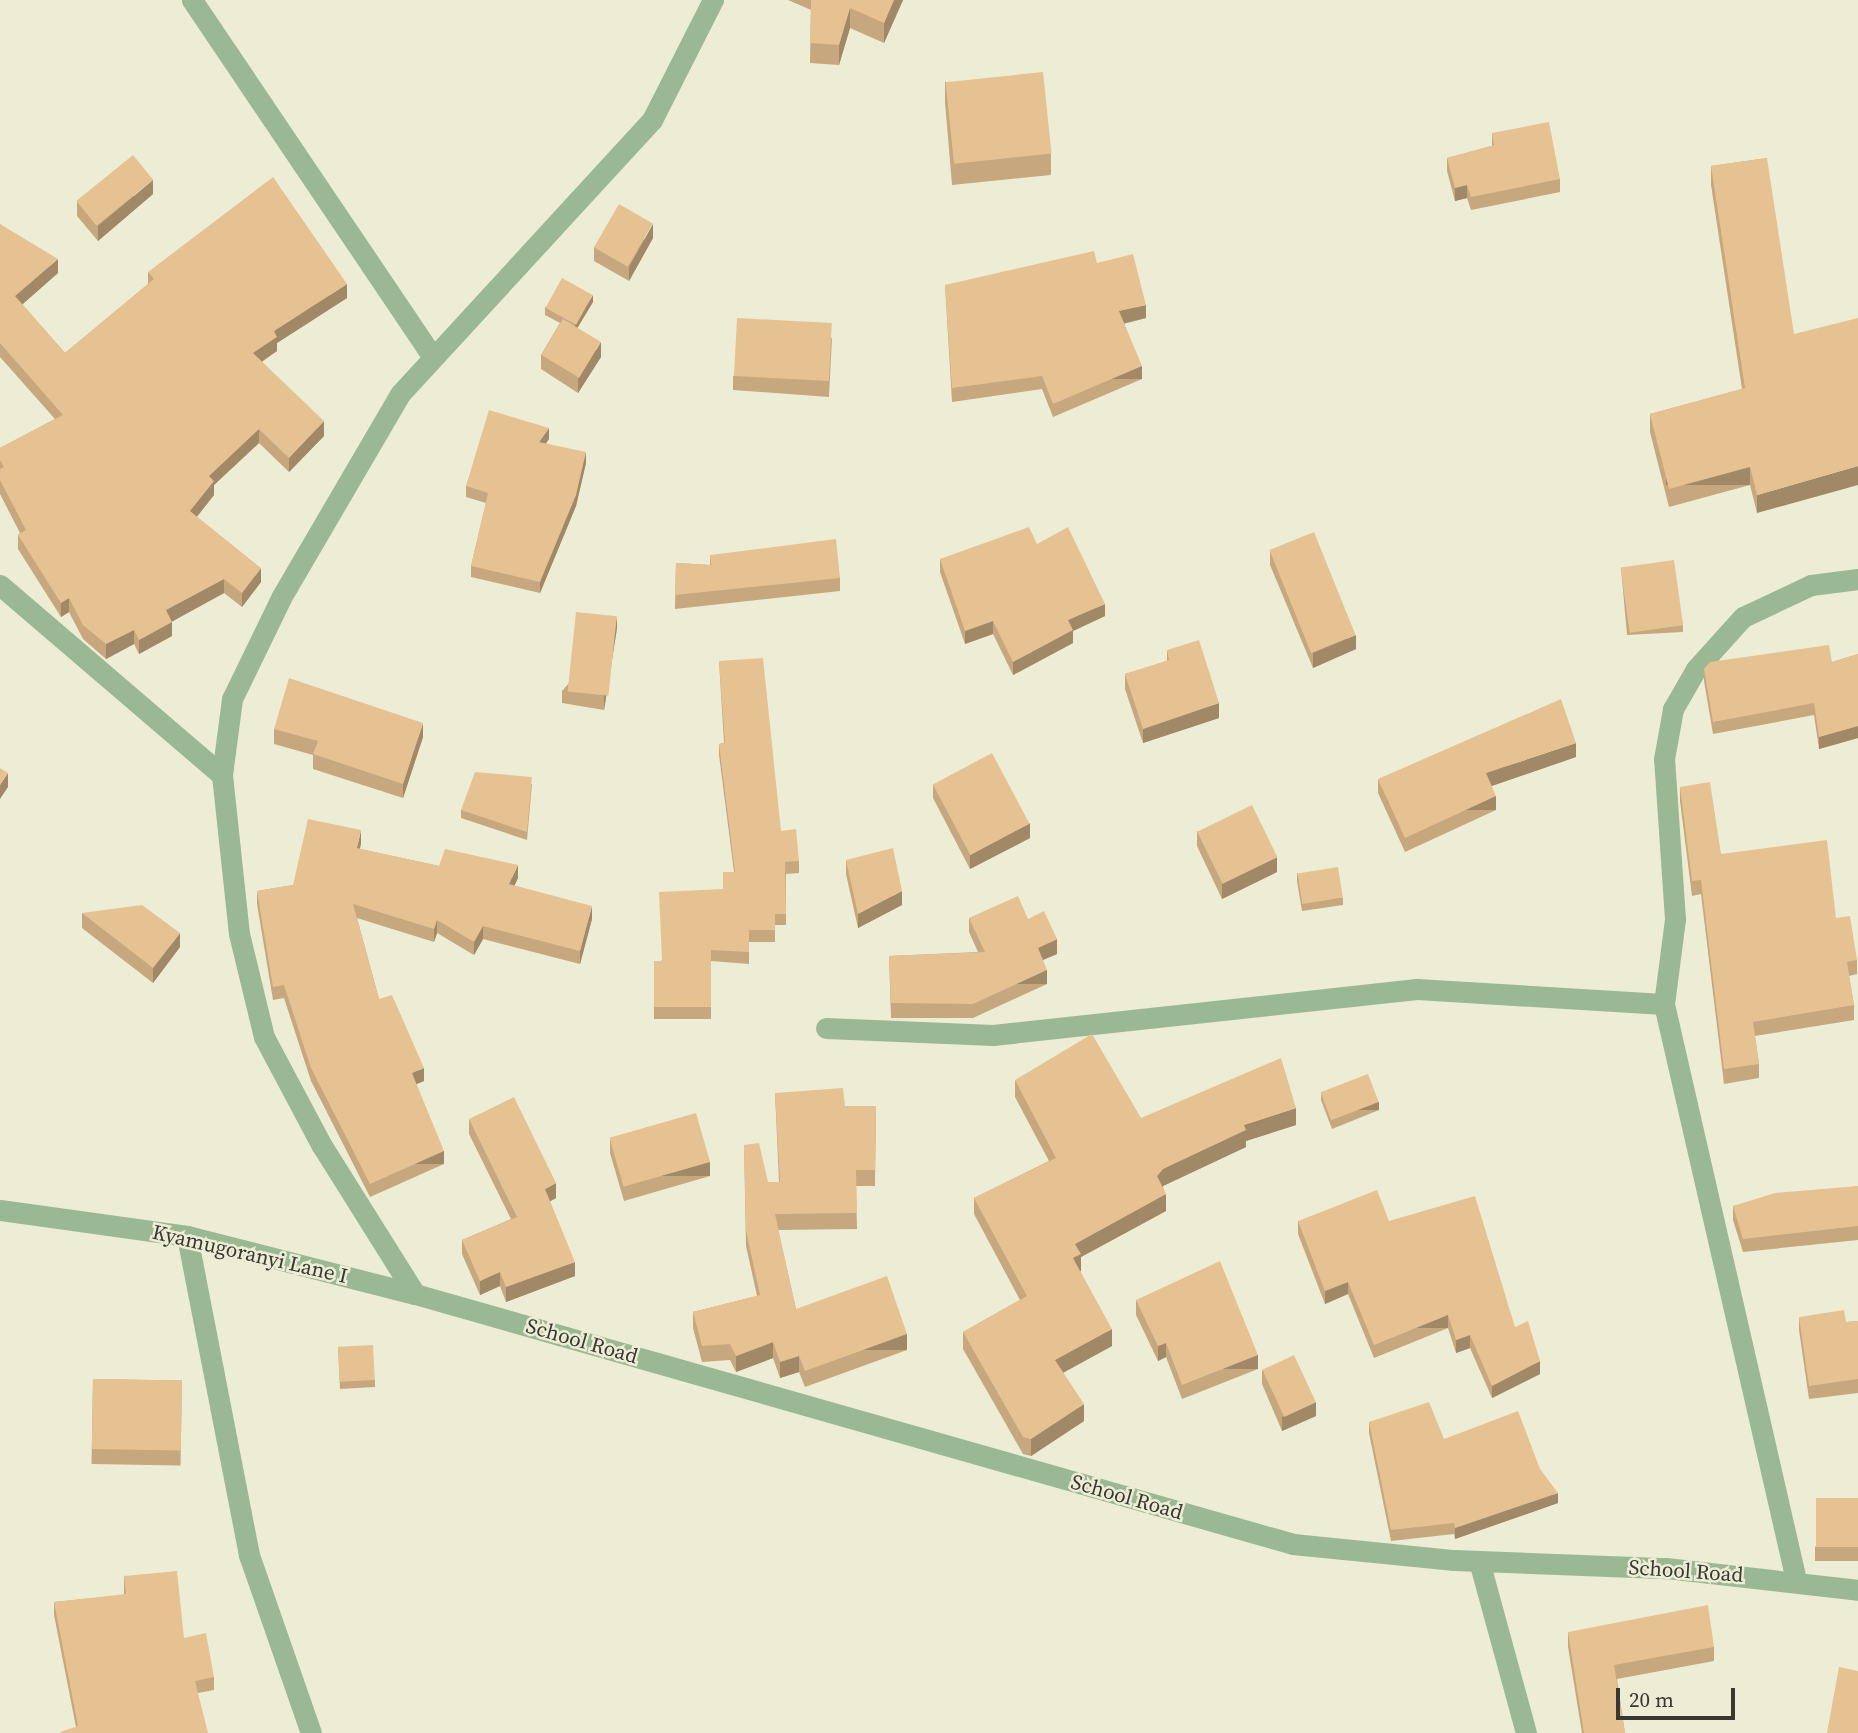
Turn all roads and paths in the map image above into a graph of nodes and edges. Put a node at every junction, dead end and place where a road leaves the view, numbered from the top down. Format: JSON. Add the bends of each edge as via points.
{"nodes":[{"id":1,"x":192,"y":0,"type":"edge"},
{"id":2,"x":713,"y":0,"type":"edge"},
{"id":3,"x":433,"y":357,"type":"junction"},
{"id":4,"x":1858,"y":579,"type":"edge"},
{"id":5,"x":0,"y":585,"type":"edge"},
{"id":6,"x":222,"y":775,"type":"junction"},
{"id":7,"x":1664,"y":1004,"type":"junction"},
{"id":8,"x":826,"y":1028,"type":"dead end"},
{"id":9,"x":0,"y":1210,"type":"edge"},
{"id":10,"x":187,"y":1236,"type":"junction"},
{"id":11,"x":415,"y":1294,"type":"junction"},
{"id":12,"x":1479,"y":1561,"type":"junction"},
{"id":13,"x":1796,"y":1580,"type":"junction"},
{"id":14,"x":1858,"y":1590,"type":"edge"},
{"id":15,"x":311,"y":1733,"type":"edge"},
{"id":16,"x":1527,"y":1733,"type":"edge"}],
"edges":[{"from":1,"to":3,"type":"street"},
{"from":2,"to":3,"type":"street","via":[[652,120]]},
{"from":3,"to":6,"type":"street","via":[[400,394],[282,596],[232,699]]},
{"from":4,"to":7,"type":"street","via":[[1811,585],[1743,617],[1696,669],[1673,709],[1664,759],[1675,919]]},
{"from":5,"to":6,"type":"street"},
{"from":6,"to":11,"type":"street","via":[[239,934],[264,1037],[322,1146]]},
{"from":7,"to":8,"type":"street","via":[[1417,989],[993,1035]]},
{"from":7,"to":13,"type":"street"},
{"from":9,"to":10,"type":"street","name":"Kyamugoranyi Lane I"},
{"from":10,"to":11,"type":"street","name":"Kyamugoranyi Lane I"},
{"from":10,"to":15,"type":"street","via":[[249,1555]]},
{"from":11,"to":12,"type":"street","name":"School Road","via":[[1293,1544]]},
{"from":12,"to":13,"type":"street","name":"School Road"},
{"from":12,"to":16,"type":"street"},
{"from":13,"to":14,"type":"street","name":"School Road"}]}
